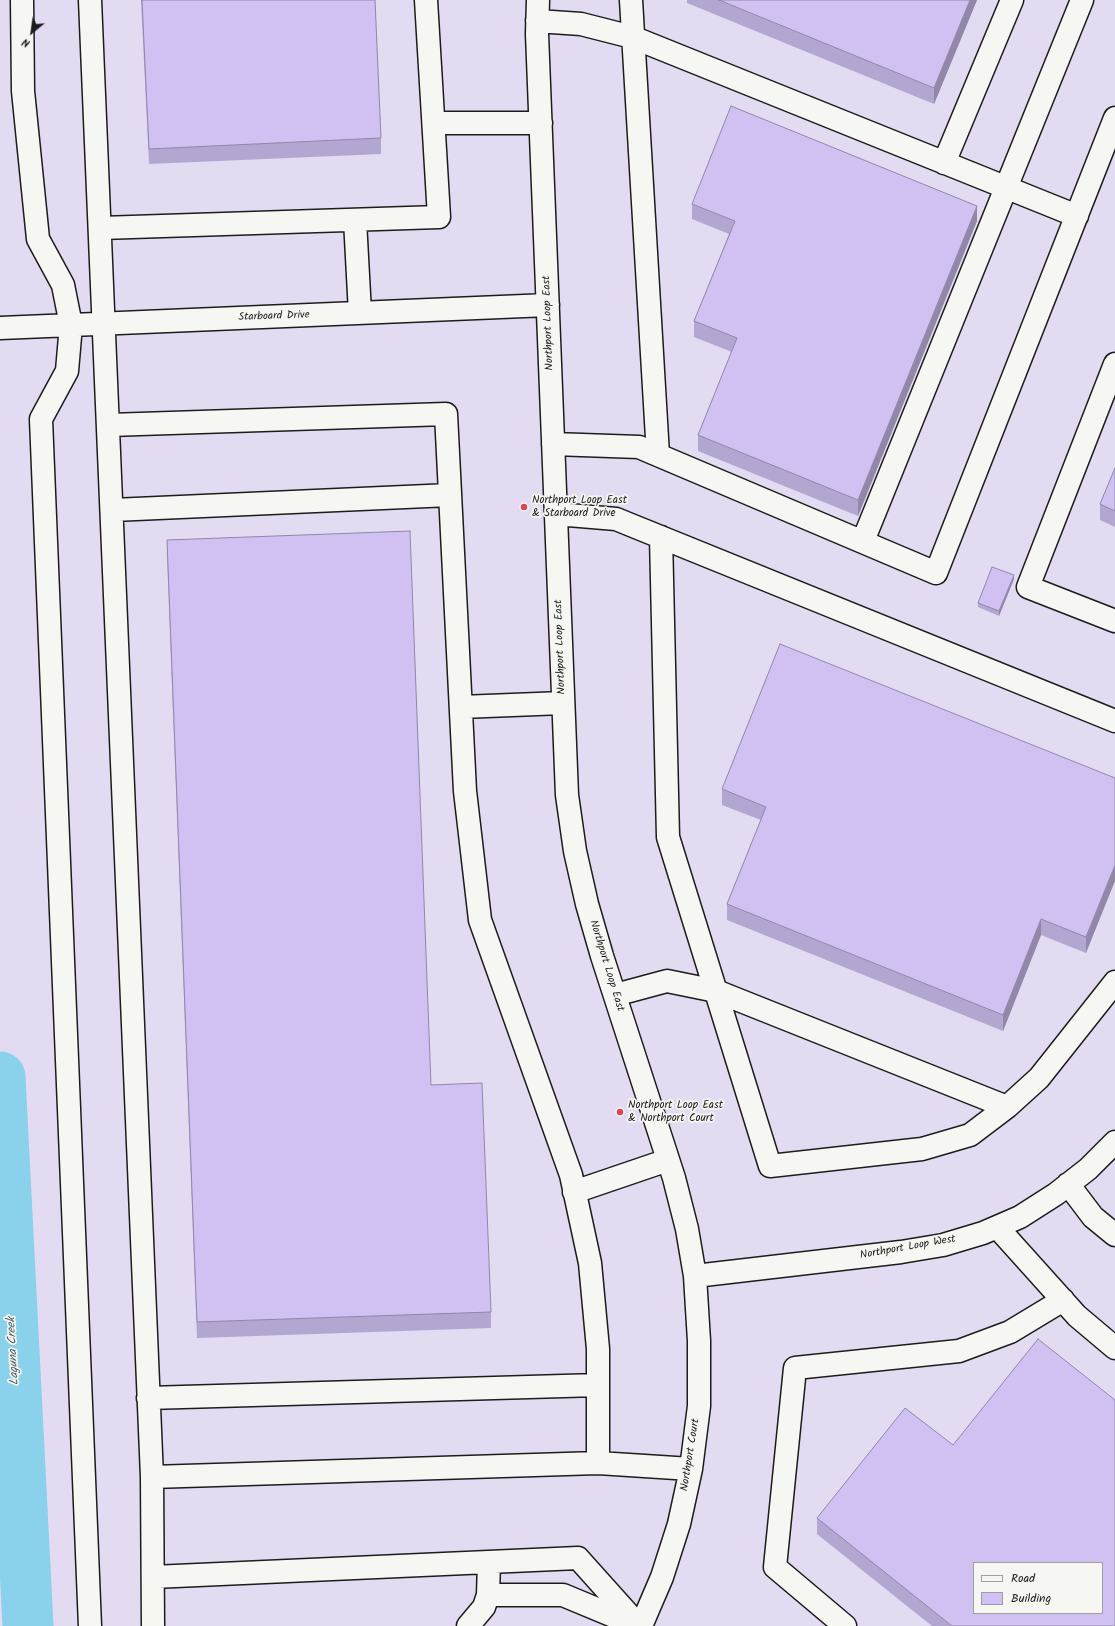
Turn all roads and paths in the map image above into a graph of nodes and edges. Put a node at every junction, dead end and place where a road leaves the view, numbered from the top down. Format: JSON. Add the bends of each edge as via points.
{"nodes":[{"id":1,"x":22,"y":0,"type":"edge"},
{"id":2,"x":90,"y":0,"type":"edge"},
{"id":3,"x":426,"y":0,"type":"edge"},
{"id":4,"x":631,"y":0,"type":"edge"},
{"id":5,"x":1012,"y":0,"type":"edge"},
{"id":6,"x":1082,"y":0,"type":"edge"},
{"id":7,"x":538,"y":11,"type":"edge"},
{"id":8,"x":632,"y":37,"type":"junction"},
{"id":9,"x":1115,"y":118,"type":"edge"},
{"id":10,"x":434,"y":123,"type":"junction"},
{"id":11,"x":541,"y":123,"type":"junction"},
{"id":12,"x":944,"y":163,"type":"junction"},
{"id":13,"x":1006,"y":188,"type":"junction"},
{"id":14,"x":1077,"y":216,"type":"junction"},
{"id":15,"x":355,"y":220,"type":"junction"},
{"id":16,"x":101,"y":228,"type":"junction"},
{"id":17,"x":548,"y":305,"type":"junction"},
{"id":18,"x":360,"y":313,"type":"junction"},
{"id":19,"x":105,"y":324,"type":"junction"},
{"id":20,"x":64,"y":326,"type":"junction"},
{"id":21,"x":0,"y":328,"type":"edge"},
{"id":22,"x":1115,"y":364,"type":"edge"},
{"id":23,"x":109,"y":424,"type":"junction"},
{"id":24,"x":553,"y":444,"type":"junction"},
{"id":25,"x":658,"y":455,"type":"junction"},
{"id":26,"x":450,"y":495,"type":"junction"},
{"id":27,"x":113,"y":510,"type":"junction"},
{"id":28,"x":556,"y":514,"type":"junction"},
{"id":29,"x":661,"y":537,"type":"junction"},
{"id":30,"x":863,"y":541,"type":"junction"},
{"id":31,"x":1115,"y":621,"type":"edge"},
{"id":32,"x":563,"y":703,"type":"junction"},
{"id":33,"x":461,"y":707,"type":"junction"},
{"id":34,"x":1115,"y":722,"type":"edge"},
{"id":35,"x":1115,"y":982,"type":"edge"},
{"id":36,"x":716,"y":992,"type":"junction"},
{"id":37,"x":615,"y":995,"type":"junction"},
{"id":38,"x":1007,"y":1107,"type":"junction"},
{"id":39,"x":1115,"y":1142,"type":"edge"},
{"id":40,"x":668,"y":1160,"type":"junction"},
{"id":41,"x":1068,"y":1184,"type":"junction"},
{"id":42,"x":574,"y":1192,"type":"junction"},
{"id":43,"x":997,"y":1227,"type":"junction"},
{"id":44,"x":1115,"y":1235,"type":"edge"},
{"id":45,"x":695,"y":1276,"type":"junction"},
{"id":46,"x":1063,"y":1300,"type":"junction"},
{"id":47,"x":1115,"y":1348,"type":"edge"},
{"id":48,"x":598,"y":1385,"type":"junction"},
{"id":49,"x":148,"y":1398,"type":"junction"},
{"id":50,"x":598,"y":1463,"type":"junction"},
{"id":51,"x":691,"y":1469,"type":"junction"},
{"id":52,"x":152,"y":1477,"type":"junction"},
{"id":53,"x":489,"y":1562,"type":"junction"},
{"id":54,"x":153,"y":1577,"type":"junction"},
{"id":55,"x":485,"y":1609,"type":"edge"},
{"id":56,"x":90,"y":1626,"type":"edge"},
{"id":57,"x":153,"y":1626,"type":"edge"},
{"id":58,"x":468,"y":1626,"type":"edge"},
{"id":59,"x":639,"y":1626,"type":"edge"},
{"id":60,"x":845,"y":1626,"type":"edge"}],
"edges":[{"from":1,"to":20,"type":"street","via":[[23,91],[38,239],[63,285]]},
{"from":2,"to":16,"type":"street"},
{"from":3,"to":10,"type":"street"},
{"from":4,"to":8,"type":"street"},
{"from":5,"to":12,"type":"street"},
{"from":6,"to":13,"type":"street"},
{"from":7,"to":8,"type":"street"},
{"from":7,"to":11,"type":"street","name":"Northport Loop East"},
{"from":8,"to":12,"type":"street"},
{"from":8,"to":25,"type":"street"},
{"from":9,"to":14,"type":"street"},
{"from":10,"to":11,"type":"street"},
{"from":10,"to":15,"type":"street","via":[[439,217]]},
{"from":11,"to":17,"type":"street","name":"Northport Loop East"},
{"from":12,"to":13,"type":"street"},
{"from":13,"to":14,"type":"street"},
{"from":13,"to":30,"type":"street"},
{"from":14,"to":30,"type":"street","via":[[936,572]]},
{"from":15,"to":16,"type":"street"},
{"from":15,"to":18,"type":"street"},
{"from":16,"to":19,"type":"street"},
{"from":17,"to":18,"type":"street","name":"Starboard Drive"},
{"from":17,"to":24,"type":"street","name":"Northport Loop East"},
{"from":18,"to":19,"type":"street","name":"Starboard Drive"},
{"from":19,"to":20,"type":"street","name":"Starboard Drive"},
{"from":19,"to":23,"type":"street"},
{"from":20,"to":21,"type":"street","name":"Starboard Drive"},
{"from":20,"to":56,"type":"street","via":[[67,371],[41,418]]},
{"from":22,"to":31,"type":"street","via":[[1028,587]]},
{"from":23,"to":26,"type":"street","via":[[446,414]]},
{"from":23,"to":27,"type":"street"},
{"from":24,"to":25,"type":"street","via":[[639,447]]},
{"from":24,"to":28,"type":"street","name":"Northport Loop East"},
{"from":25,"to":30,"type":"street"},
{"from":26,"to":27,"type":"street"},
{"from":26,"to":33,"type":"street"},
{"from":27,"to":49,"type":"street"},
{"from":28,"to":29,"type":"street","via":[[616,519]]},
{"from":28,"to":32,"type":"street","name":"Northport Loop East"},
{"from":29,"to":34,"type":"street"},
{"from":29,"to":36,"type":"street","via":[[668,837]]},
{"from":32,"to":33,"type":"street"},
{"from":32,"to":37,"type":"street","name":"Northport Loop East","via":[[567,795],[575,851],[587,904]]},
{"from":33,"to":42,"type":"street","via":[[465,791],[480,920]]},
{"from":35,"to":38,"type":"street","via":[[1038,1078]]},
{"from":36,"to":37,"type":"street","via":[[667,981]]},
{"from":36,"to":38,"type":"street"},
{"from":36,"to":38,"type":"street","via":[[770,1166],[922,1149],[970,1135]]},
{"from":37,"to":40,"type":"street","name":"Northport Loop East"},
{"from":39,"to":41,"type":"street","name":"Northport Loop West","via":[[1088,1169]]},
{"from":40,"to":42,"type":"street"},
{"from":40,"to":45,"type":"street","name":"Northport Loop East","via":[[687,1229]]},
{"from":41,"to":43,"type":"street","name":"Northport Loop West","via":[[1020,1216]]},
{"from":41,"to":44,"type":"street","via":[[1093,1217]]},
{"from":42,"to":48,"type":"street","via":[[590,1263],[598,1349]]},
{"from":43,"to":45,"type":"street","name":"Northport Loop West","via":[[943,1245],[901,1252]]},
{"from":43,"to":46,"type":"street"},
{"from":45,"to":51,"type":"street","name":"Northport Court","via":[[699,1406]]},
{"from":46,"to":47,"type":"street"},
{"from":46,"to":60,"type":"street","via":[[1010,1332],[959,1351],[795,1368],[775,1567]]},
{"from":48,"to":49,"type":"street"},
{"from":48,"to":50,"type":"street"},
{"from":49,"to":52,"type":"street"},
{"from":50,"to":51,"type":"street"},
{"from":50,"to":52,"type":"street"},
{"from":51,"to":59,"type":"street","name":"Northport Court","via":[[679,1524],[662,1577]]},
{"from":52,"to":54,"type":"street"},
{"from":53,"to":54,"type":"street"},
{"from":53,"to":55,"type":"street"},
{"from":53,"to":59,"type":"street","via":[[578,1558]]},
{"from":54,"to":57,"type":"street"},
{"from":55,"to":58,"type":"street"},
{"from":55,"to":59,"type":"street","via":[[563,1595]]}]}
